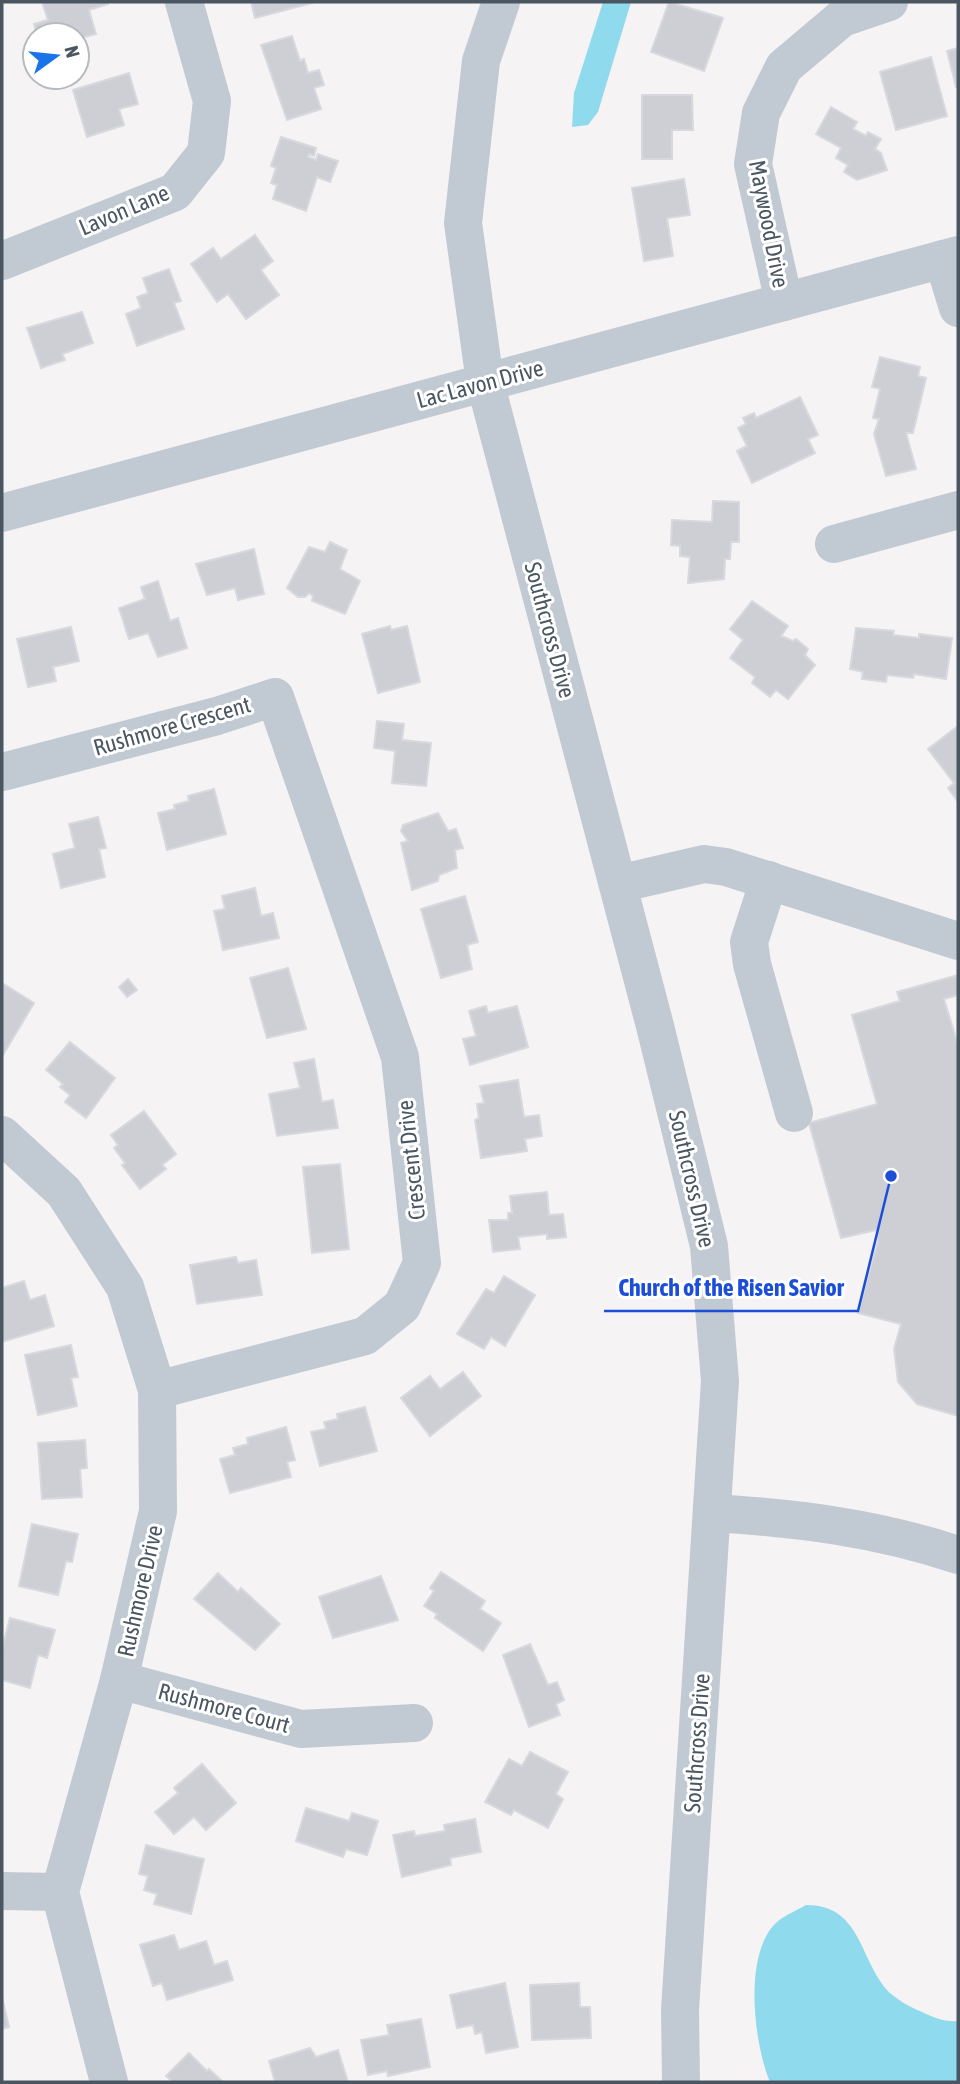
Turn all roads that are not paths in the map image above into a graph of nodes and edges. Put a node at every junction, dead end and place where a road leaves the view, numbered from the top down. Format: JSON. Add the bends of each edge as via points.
{"nodes":[{"id":1,"x":184,"y":2,"type":"edge"},
{"id":2,"x":501,"y":2,"type":"edge"},
{"id":3,"x":889,"y":2,"type":"edge"},
{"id":4,"x":951,"y":257,"type":"edge"},
{"id":5,"x":2,"y":261,"type":"edge"},
{"id":6,"x":784,"y":302,"type":"junction"},
{"id":7,"x":958,"y":308,"type":"edge"},
{"id":8,"x":485,"y":382,"type":"junction"},
{"id":9,"x":7,"y":504,"type":"edge"},
{"id":10,"x":958,"y":510,"type":"edge"},
{"id":11,"x":834,"y":544,"type":"dead end"},
{"id":12,"x":298,"y":763,"type":"joint"},
{"id":13,"x":2,"y":772,"type":"edge"},
{"id":14,"x":769,"y":880,"type":"junction"},
{"id":15,"x":618,"y":884,"type":"junction"},
{"id":16,"x":958,"y":941,"type":"edge"},
{"id":17,"x":794,"y":1112,"type":"dead end"},
{"id":18,"x":2,"y":1135,"type":"edge"},
{"id":19,"x":157,"y":1391,"type":"junction"},
{"id":20,"x":712,"y":1513,"type":"junction"},
{"id":21,"x":958,"y":1555,"type":"edge"},
{"id":22,"x":119,"y":1680,"type":"junction"},
{"id":23,"x":414,"y":1723,"type":"dead end"},
{"id":24,"x":2,"y":1891,"type":"edge"},
{"id":25,"x":60,"y":1892,"type":"junction"},
{"id":26,"x":109,"y":2082,"type":"edge"},
{"id":27,"x":681,"y":2082,"type":"edge"}],
"edges":[{"from":1,"to":5,"type":"street","name":"Lavon Lane","via":[[212,101],[206,153],[175,192]]},
{"from":2,"to":8,"type":"street","name":"Southcross Drive","via":[[481,61],[463,223]]},
{"from":3,"to":6,"type":"street","name":"Maywood Drive","via":[[842,18],[784,67],[761,113],[753,164]]},
{"from":4,"to":6,"type":"street","name":"Lac Lavon Drive"},
{"from":4,"to":7,"type":"street"},
{"from":6,"to":8,"type":"street","name":"Lac Lavon Drive"},
{"from":8,"to":9,"type":"street","name":"Lac Lavon Drive"},
{"from":8,"to":15,"type":"street","name":"Southcross Drive"},
{"from":10,"to":11,"type":"street"},
{"from":12,"to":13,"type":"street","name":"Rushmore Crescent","via":[[275,697]]},
{"from":12,"to":19,"type":"street","name":"Crescent Drive","via":[[400,1057],[422,1263],[402,1306],[365,1336]]},
{"from":14,"to":15,"type":"street","via":[[704,864]]},
{"from":14,"to":16,"type":"street"},
{"from":14,"to":17,"type":"street","via":[[749,942]]},
{"from":15,"to":20,"type":"street","name":"Southcross Drive","via":[[709,1246],[720,1381]]},
{"from":18,"to":19,"type":"street","name":"Rushmore Drive","via":[[64,1192],[125,1287]]},
{"from":19,"to":22,"type":"street","name":"Rushmore Drive","via":[[158,1511]]},
{"from":20,"to":21,"type":"street","via":[[857,1528]]},
{"from":20,"to":27,"type":"street","name":"Southcross Drive","via":[[680,2010]]},
{"from":22,"to":23,"type":"street","name":"Rushmore Court","via":[[301,1729]]},
{"from":22,"to":25,"type":"street","name":"Rushmore Drive"},
{"from":24,"to":25,"type":"street"},
{"from":25,"to":26,"type":"street"}]}
